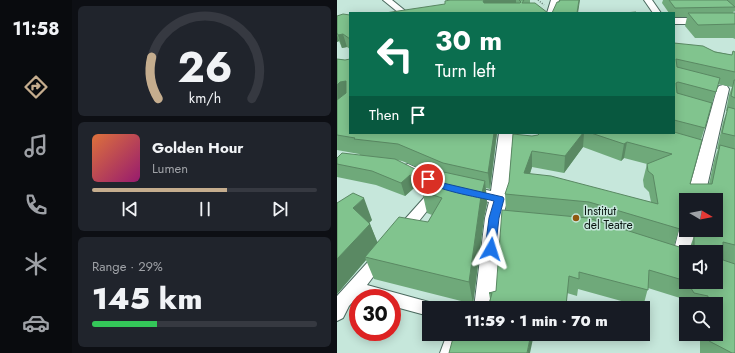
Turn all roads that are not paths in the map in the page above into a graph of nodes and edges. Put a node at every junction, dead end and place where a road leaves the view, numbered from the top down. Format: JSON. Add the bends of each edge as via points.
{"nodes":[{"id":1,"x":387,"y":0,"type":"edge"},
{"id":2,"x":555,"y":0,"type":"edge"},
{"id":3,"x":648,"y":0,"type":"edge"},
{"id":4,"x":403,"y":12,"type":"edge"},
{"id":5,"x":551,"y":12,"type":"edge"},
{"id":6,"x":656,"y":12,"type":"edge"},
{"id":7,"x":675,"y":21,"type":"edge"},
{"id":8,"x":735,"y":21,"type":"edge"},
{"id":9,"x":723,"y":89,"type":"edge"},
{"id":10,"x":703,"y":110,"type":"edge"},
{"id":11,"x":724,"y":116,"type":"junction"},
{"id":12,"x":510,"y":140,"type":"edge"},
{"id":13,"x":692,"y":148,"type":"edge"},
{"id":14,"x":706,"y":152,"type":"junction"},
{"id":15,"x":721,"y":156,"type":"edge"},
{"id":16,"x":395,"y":166,"type":"edge"},
{"id":17,"x":441,"y":186,"type":"junction"},
{"id":18,"x":697,"y":193,"type":"edge"},
{"id":19,"x":499,"y":199,"type":"junction"},
{"id":20,"x":494,"y":218,"type":"junction"},
{"id":21,"x":541,"y":222,"type":"edge"},
{"id":22,"x":685,"y":237,"type":"edge"},
{"id":23,"x":678,"y":257,"type":"edge"},
{"id":24,"x":360,"y":282,"type":"junction"},
{"id":25,"x":374,"y":289,"type":"edge"},
{"id":26,"x":401,"y":301,"type":"edge"},
{"id":27,"x":485,"y":301,"type":"edge"},
{"id":28,"x":422,"y":307,"type":"edge"},
{"id":29,"x":337,"y":314,"type":"edge"},
{"id":30,"x":456,"y":341,"type":"edge"},
{"id":31,"x":452,"y":353,"type":"edge"}],
"edges":[{"from":1,"to":4,"type":"street"},
{"from":2,"to":5,"type":"street"},
{"from":3,"to":6,"type":"street"},
{"from":7,"to":8,"type":"street"},
{"from":9,"to":11,"type":"street"},
{"from":10,"to":11,"type":"street"},
{"from":11,"to":14,"type":"street"},
{"from":12,"to":19,"type":"street"},
{"from":13,"to":14,"type":"street"},
{"from":14,"to":15,"type":"street"},
{"from":14,"to":18,"type":"street"},
{"from":16,"to":17,"type":"street"},
{"from":17,"to":19,"type":"street"},
{"from":17,"to":24,"type":"street"},
{"from":19,"to":20,"type":"street"},
{"from":20,"to":21,"type":"street"},
{"from":20,"to":27,"type":"street"},
{"from":22,"to":23,"type":"street"},
{"from":24,"to":25,"type":"street"},
{"from":24,"to":29,"type":"street","via":[[343,301]]},
{"from":26,"to":28,"type":"street"},
{"from":30,"to":31,"type":"street"}]}
